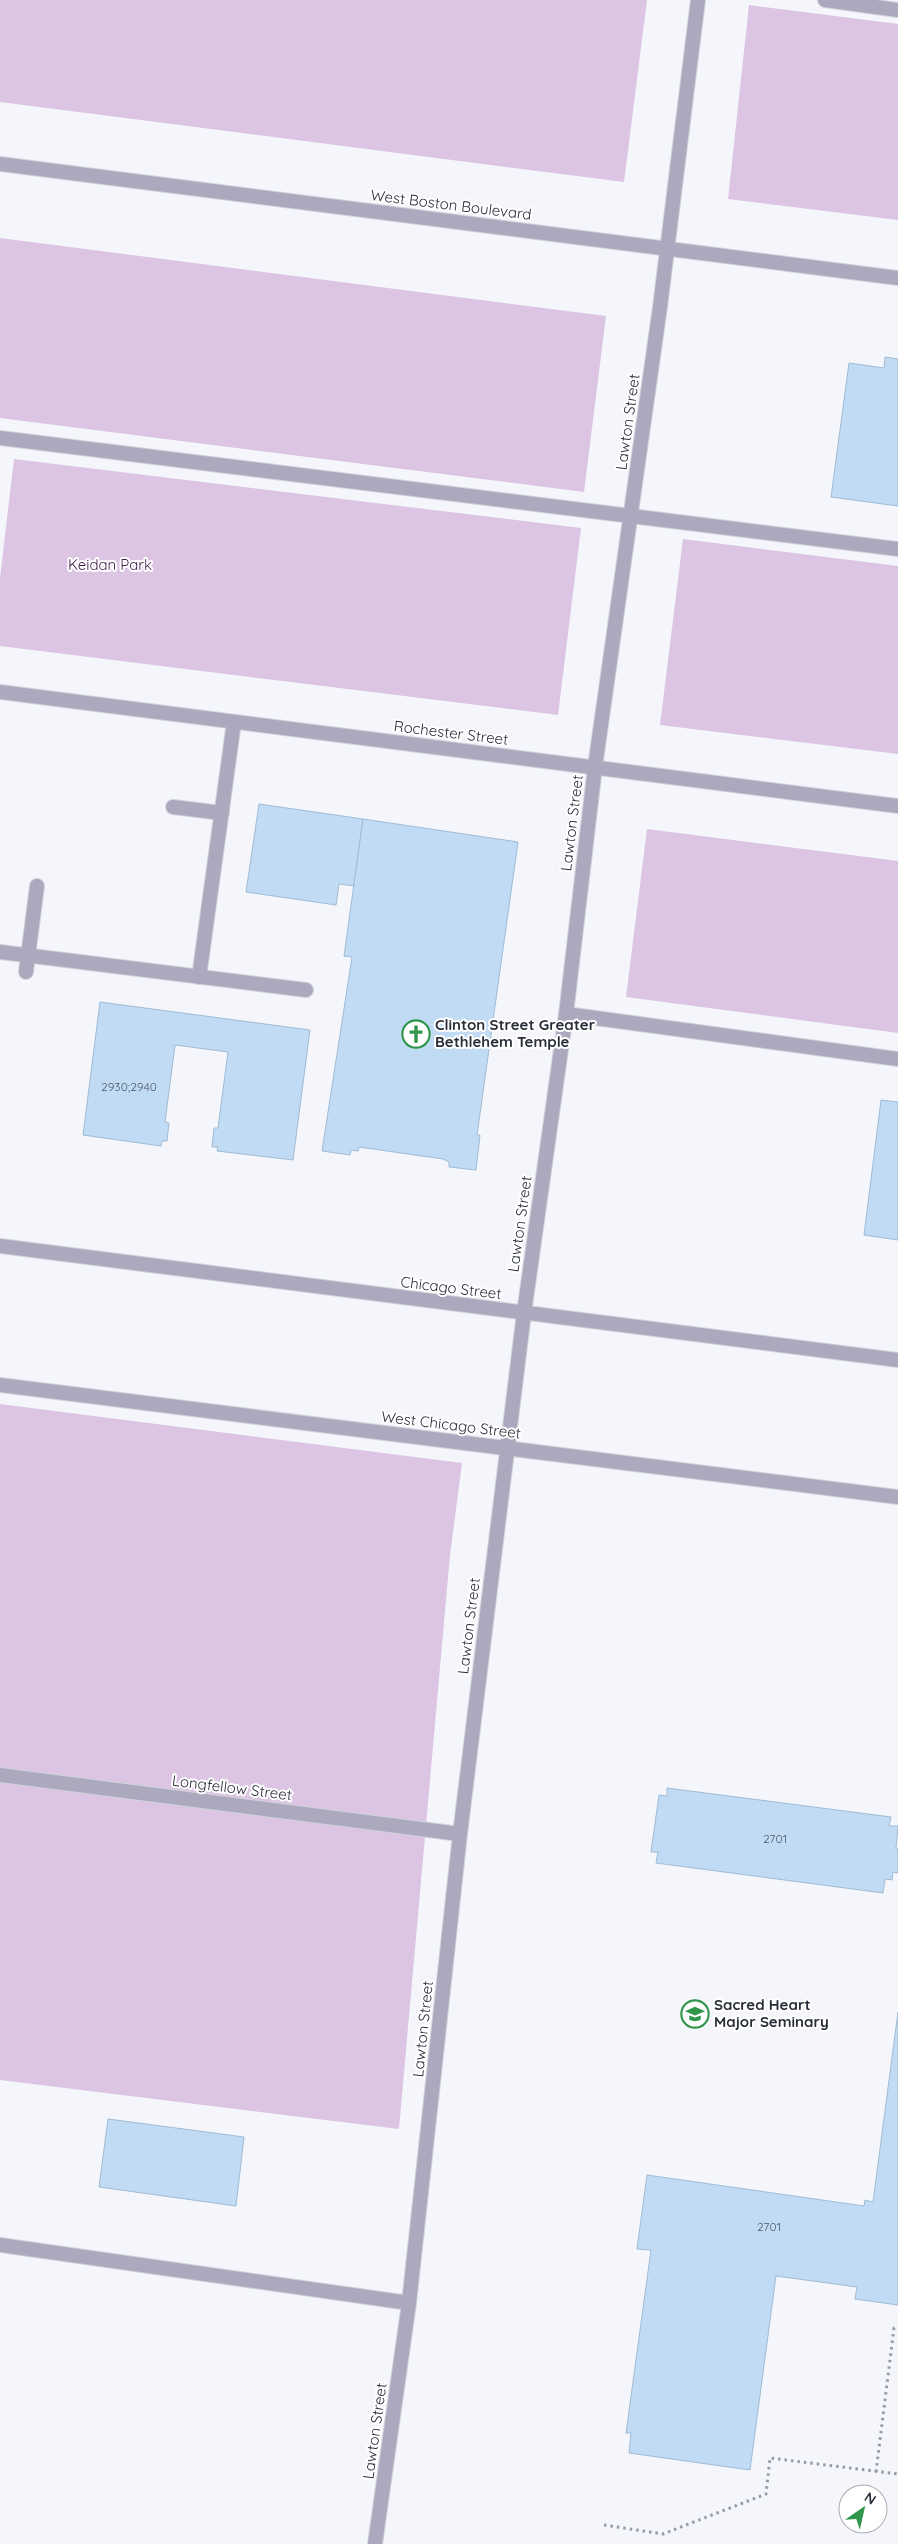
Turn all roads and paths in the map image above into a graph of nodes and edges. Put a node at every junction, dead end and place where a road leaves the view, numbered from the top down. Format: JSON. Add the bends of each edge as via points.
{"nodes":[{"id":1,"x":698,"y":0,"type":"edge"},
{"id":2,"x":825,"y":0,"type":"edge"},
{"id":3,"x":898,"y":10,"type":"edge"},
{"id":4,"x":0,"y":164,"type":"edge"},
{"id":5,"x":668,"y":249,"type":"junction"},
{"id":6,"x":898,"y":278,"type":"edge"},
{"id":7,"x":0,"y":438,"type":"edge"},
{"id":8,"x":631,"y":518,"type":"junction"},
{"id":9,"x":898,"y":549,"type":"edge"},
{"id":10,"x":0,"y":692,"type":"edge"},
{"id":11,"x":234,"y":722,"type":"junction"},
{"id":12,"x":595,"y":767,"type":"junction"},
{"id":13,"x":898,"y":806,"type":"edge"},
{"id":14,"x":173,"y":807,"type":"dead end"},
{"id":15,"x":222,"y":813,"type":"junction"},
{"id":16,"x":38,"y":886,"type":"dead end"},
{"id":17,"x":0,"y":952,"type":"edge"},
{"id":18,"x":28,"y":956,"type":"junction"},
{"id":19,"x":26,"y":972,"type":"dead end"},
{"id":20,"x":200,"y":977,"type":"junction"},
{"id":21,"x":306,"y":990,"type":"dead end"},
{"id":22,"x":566,"y":1014,"type":"junction"},
{"id":23,"x":898,"y":1059,"type":"edge"},
{"id":24,"x":0,"y":1246,"type":"edge"},
{"id":25,"x":524,"y":1313,"type":"junction"},
{"id":26,"x":898,"y":1360,"type":"edge"},
{"id":27,"x":0,"y":1385,"type":"edge"},
{"id":28,"x":508,"y":1448,"type":"junction"},
{"id":29,"x":898,"y":1497,"type":"edge"},
{"id":30,"x":0,"y":1775,"type":"edge"},
{"id":31,"x":460,"y":1834,"type":"junction"},
{"id":32,"x":0,"y":2245,"type":"edge"},
{"id":33,"x":409,"y":2303,"type":"junction"},
{"id":34,"x":898,"y":2328,"type":"edge"},
{"id":35,"x":876,"y":2472,"type":"junction"},
{"id":36,"x":898,"y":2474,"type":"edge"},
{"id":37,"x":604,"y":2525,"type":"dead end"},
{"id":38,"x":376,"y":2544,"type":"edge"}],
"edges":[{"from":1,"to":5,"type":"street","name":"Lawton Street"},
{"from":2,"to":3,"type":"street"},
{"from":4,"to":5,"type":"street","name":"West Boston Boulevard"},
{"from":5,"to":6,"type":"street","name":"West Boston Boulevard"},
{"from":5,"to":8,"type":"street","name":"Lawton Street"},
{"from":7,"to":8,"type":"street"},
{"from":8,"to":9,"type":"street"},
{"from":8,"to":12,"type":"street","name":"Lawton Street"},
{"from":10,"to":11,"type":"street","name":"Rochester Street"},
{"from":11,"to":12,"type":"street","name":"Rochester Street"},
{"from":11,"to":15,"type":"street"},
{"from":12,"to":13,"type":"street","name":"Rochester Street"},
{"from":12,"to":22,"type":"street","name":"Lawton Street"},
{"from":14,"to":15,"type":"street"},
{"from":15,"to":20,"type":"street"},
{"from":16,"to":18,"type":"street"},
{"from":17,"to":18,"type":"street"},
{"from":18,"to":19,"type":"street"},
{"from":18,"to":20,"type":"street"},
{"from":20,"to":21,"type":"street"},
{"from":22,"to":23,"type":"street"},
{"from":22,"to":25,"type":"street","name":"Lawton Street"},
{"from":24,"to":25,"type":"street","name":"Chicago Street"},
{"from":25,"to":26,"type":"street","name":"Chicago Street"},
{"from":25,"to":28,"type":"street","name":"Lawton Street"},
{"from":27,"to":28,"type":"street","name":"West Chicago Street"},
{"from":28,"to":29,"type":"street","name":"West Chicago Street"},
{"from":28,"to":31,"type":"street","name":"Lawton Street"},
{"from":30,"to":31,"type":"street","name":"Longfellow Street"},
{"from":31,"to":33,"type":"street","name":"Lawton Street"},
{"from":32,"to":33,"type":"street"},
{"from":33,"to":38,"type":"street","name":"Lawton Street"},
{"from":34,"to":35,"type":"path","via":[[894,2328]]},
{"from":35,"to":36,"type":"path"},
{"from":35,"to":37,"type":"path","via":[[770,2458],[766,2494],[663,2534]]}]}
